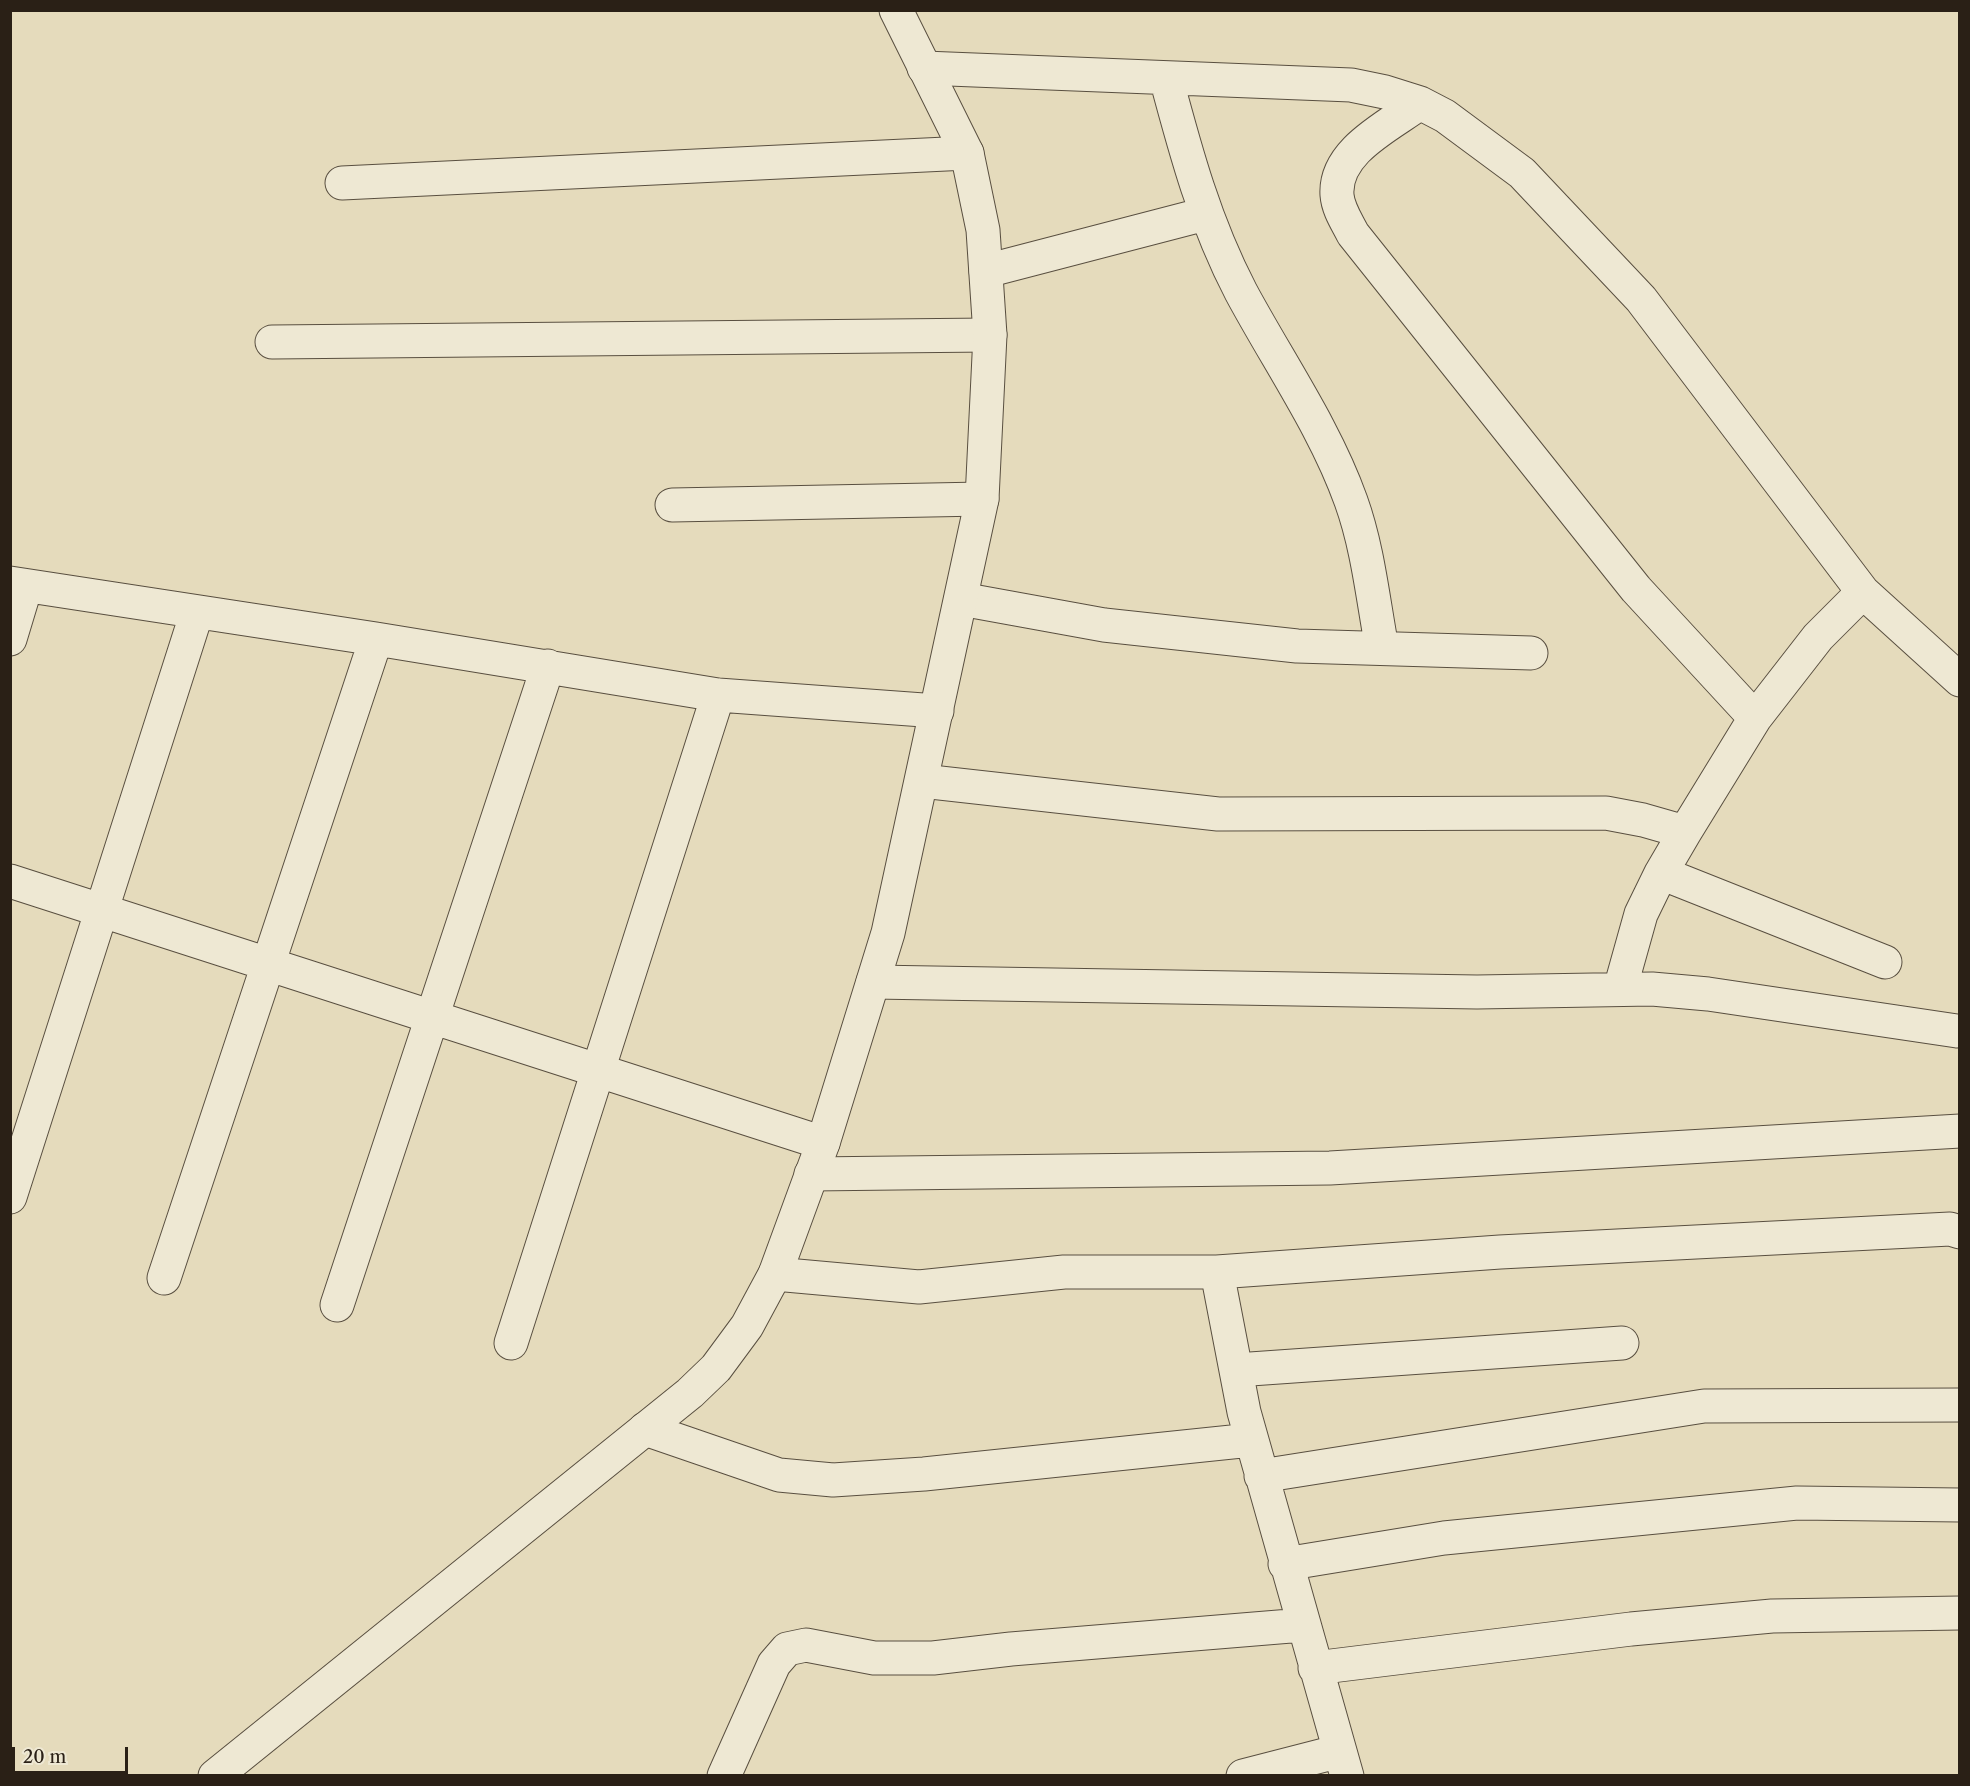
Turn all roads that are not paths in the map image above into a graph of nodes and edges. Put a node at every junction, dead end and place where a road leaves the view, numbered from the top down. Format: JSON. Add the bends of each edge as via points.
{"nodes":[{"id":1,"x":896,"y":10,"type":"edge"},
{"id":2,"x":924,"y":68,"type":"junction"},
{"id":3,"x":1166,"y":78,"type":"junction"},
{"id":4,"x":1420,"y":103,"type":"junction"},
{"id":5,"x":967,"y":153,"type":"junction"},
{"id":6,"x":342,"y":183,"type":"dead end"},
{"id":7,"x":1205,"y":214,"type":"junction"},
{"id":8,"x":986,"y":271,"type":"junction"},
{"id":9,"x":990,"y":335,"type":"junction"},
{"id":10,"x":272,"y":342,"type":"dead end"},
{"id":11,"x":957,"y":499,"type":"junction"},
{"id":12,"x":672,"y":505,"type":"dead end"},
{"id":13,"x":18,"y":584,"type":"edge"},
{"id":14,"x":961,"y":599,"type":"junction"},
{"id":15,"x":1856,"y":599,"type":"junction"},
{"id":16,"x":197,"y":612,"type":"junction"},
{"id":17,"x":10,"y":639,"type":"edge"},
{"id":18,"x":376,"y":639,"type":"junction"},
{"id":19,"x":1382,"y":648,"type":"junction"},
{"id":20,"x":1531,"y":653,"type":"dead end"},
{"id":21,"x":549,"y":666,"type":"junction"},
{"id":22,"x":1959,"y":680,"type":"edge"},
{"id":23,"x":718,"y":695,"type":"junction"},
{"id":24,"x":937,"y":711,"type":"junction"},
{"id":25,"x":1755,"y":718,"type":"junction"},
{"id":26,"x":922,"y":781,"type":"junction"},
{"id":27,"x":1685,"y":832,"type":"junction"},
{"id":28,"x":1661,"y":873,"type":"junction"},
{"id":29,"x":10,"y":881,"type":"edge"},
{"id":30,"x":104,"y":911,"type":"junction"},
{"id":31,"x":1885,"y":962,"type":"dead end"},
{"id":32,"x":267,"y":964,"type":"junction"},
{"id":33,"x":873,"y":982,"type":"junction"},
{"id":34,"x":1620,"y":989,"type":"junction"},
{"id":35,"x":433,"y":1017,"type":"junction"},
{"id":36,"x":1957,"y":1030,"type":"dead end"},
{"id":37,"x":599,"y":1071,"type":"junction"},
{"id":38,"x":1959,"y":1131,"type":"edge"},
{"id":39,"x":823,"y":1143,"type":"junction"},
{"id":40,"x":811,"y":1174,"type":"junction"},
{"id":41,"x":10,"y":1197,"type":"edge"},
{"id":42,"x":1959,"y":1232,"type":"edge"},
{"id":43,"x":1217,"y":1272,"type":"junction"},
{"id":44,"x":775,"y":1274,"type":"junction"},
{"id":45,"x":164,"y":1278,"type":"dead end"},
{"id":46,"x":337,"y":1305,"type":"dead end"},
{"id":47,"x":511,"y":1342,"type":"dead end"},
{"id":48,"x":1622,"y":1343,"type":"dead end"},
{"id":49,"x":1236,"y":1370,"type":"junction"},
{"id":50,"x":1959,"y":1405,"type":"edge"},
{"id":51,"x":645,"y":1429,"type":"junction"},
{"id":52,"x":1251,"y":1440,"type":"junction"},
{"id":53,"x":1260,"y":1476,"type":"junction"},
{"id":54,"x":1959,"y":1505,"type":"edge"},
{"id":55,"x":1285,"y":1564,"type":"junction"},
{"id":56,"x":1959,"y":1613,"type":"edge"},
{"id":57,"x":1303,"y":1625,"type":"junction"},
{"id":58,"x":1315,"y":1668,"type":"junction"},
{"id":59,"x":1343,"y":1763,"type":"edge"},
{"id":60,"x":215,"y":1776,"type":"edge"},
{"id":61,"x":724,"y":1776,"type":"edge"},
{"id":62,"x":1243,"y":1776,"type":"edge"}],
"edges":[{"from":1,"to":2,"type":"street"},
{"from":2,"to":3,"type":"street"},
{"from":2,"to":5,"type":"street"},
{"from":3,"to":4,"type":"street","via":[[1351,85]]},
{"from":3,"to":7,"type":"street"},
{"from":4,"to":15,"type":"street","via":[[1469,131],[1522,173],[1641,299]]},
{"from":4,"to":25,"type":"street","via":[[1350,155],[1339,176],[1337,196],[1353,234],[1636,589]]},
{"from":5,"to":6,"type":"street"},
{"from":5,"to":8,"type":"street","via":[[983,230]]},
{"from":7,"to":8,"type":"street"},
{"from":7,"to":19,"type":"street","via":[[1240,290],[1329,451],[1351,502]]},
{"from":8,"to":9,"type":"street"},
{"from":9,"to":10,"type":"street"},
{"from":9,"to":11,"type":"street"},
{"from":11,"to":12,"type":"street"},
{"from":11,"to":14,"type":"street"},
{"from":13,"to":16,"type":"street"},
{"from":13,"to":17,"type":"street"},
{"from":14,"to":19,"type":"street","via":[[1115,627],[1297,646]]},
{"from":14,"to":24,"type":"street"},
{"from":15,"to":22,"type":"street"},
{"from":15,"to":25,"type":"street","via":[[1818,637]]},
{"from":16,"to":18,"type":"street"},
{"from":16,"to":30,"type":"street"},
{"from":18,"to":21,"type":"street"},
{"from":18,"to":32,"type":"street"},
{"from":19,"to":20,"type":"street"},
{"from":21,"to":23,"type":"street"},
{"from":21,"to":35,"type":"street"},
{"from":23,"to":24,"type":"street"},
{"from":23,"to":37,"type":"street"},
{"from":24,"to":26,"type":"street"},
{"from":25,"to":27,"type":"street"},
{"from":26,"to":27,"type":"street","via":[[1218,814],[1606,813]]},
{"from":26,"to":33,"type":"street"},
{"from":27,"to":28,"type":"street"},
{"from":28,"to":31,"type":"street"},
{"from":28,"to":34,"type":"street","via":[[1641,914]]},
{"from":29,"to":30,"type":"street"},
{"from":30,"to":32,"type":"street"},
{"from":30,"to":41,"type":"street"},
{"from":32,"to":35,"type":"street"},
{"from":32,"to":45,"type":"street"},
{"from":33,"to":34,"type":"street","via":[[1477,992]]},
{"from":33,"to":39,"type":"street"},
{"from":34,"to":36,"type":"street","via":[[1708,994]]},
{"from":35,"to":37,"type":"street"},
{"from":35,"to":46,"type":"street"},
{"from":37,"to":39,"type":"street"},
{"from":37,"to":47,"type":"street"},
{"from":38,"to":40,"type":"street","via":[[1330,1168]]},
{"from":39,"to":40,"type":"street"},
{"from":40,"to":44,"type":"street"},
{"from":42,"to":43,"type":"street","via":[[1950,1229],[1524,1251]]},
{"from":43,"to":44,"type":"street","via":[[1064,1272],[919,1287]]},
{"from":43,"to":49,"type":"street"},
{"from":44,"to":51,"type":"street","via":[[747,1326],[716,1368]]},
{"from":48,"to":49,"type":"street"},
{"from":49,"to":52,"type":"street"},
{"from":50,"to":53,"type":"street","via":[[1704,1406]]},
{"from":51,"to":52,"type":"street","via":[[779,1476],[833,1480]]},
{"from":51,"to":60,"type":"street"},
{"from":52,"to":53,"type":"street"},
{"from":53,"to":55,"type":"street"},
{"from":54,"to":55,"type":"street","via":[[1797,1503],[1444,1538]]},
{"from":55,"to":57,"type":"street"},
{"from":56,"to":58,"type":"street","via":[[1772,1616],[1631,1629]]},
{"from":57,"to":58,"type":"street"},
{"from":57,"to":61,"type":"street","via":[[1011,1648],[933,1658],[874,1658],[806,1645],[787,1649],[774,1664]]},
{"from":58,"to":59,"type":"street"},
{"from":59,"to":62,"type":"street"}]}
